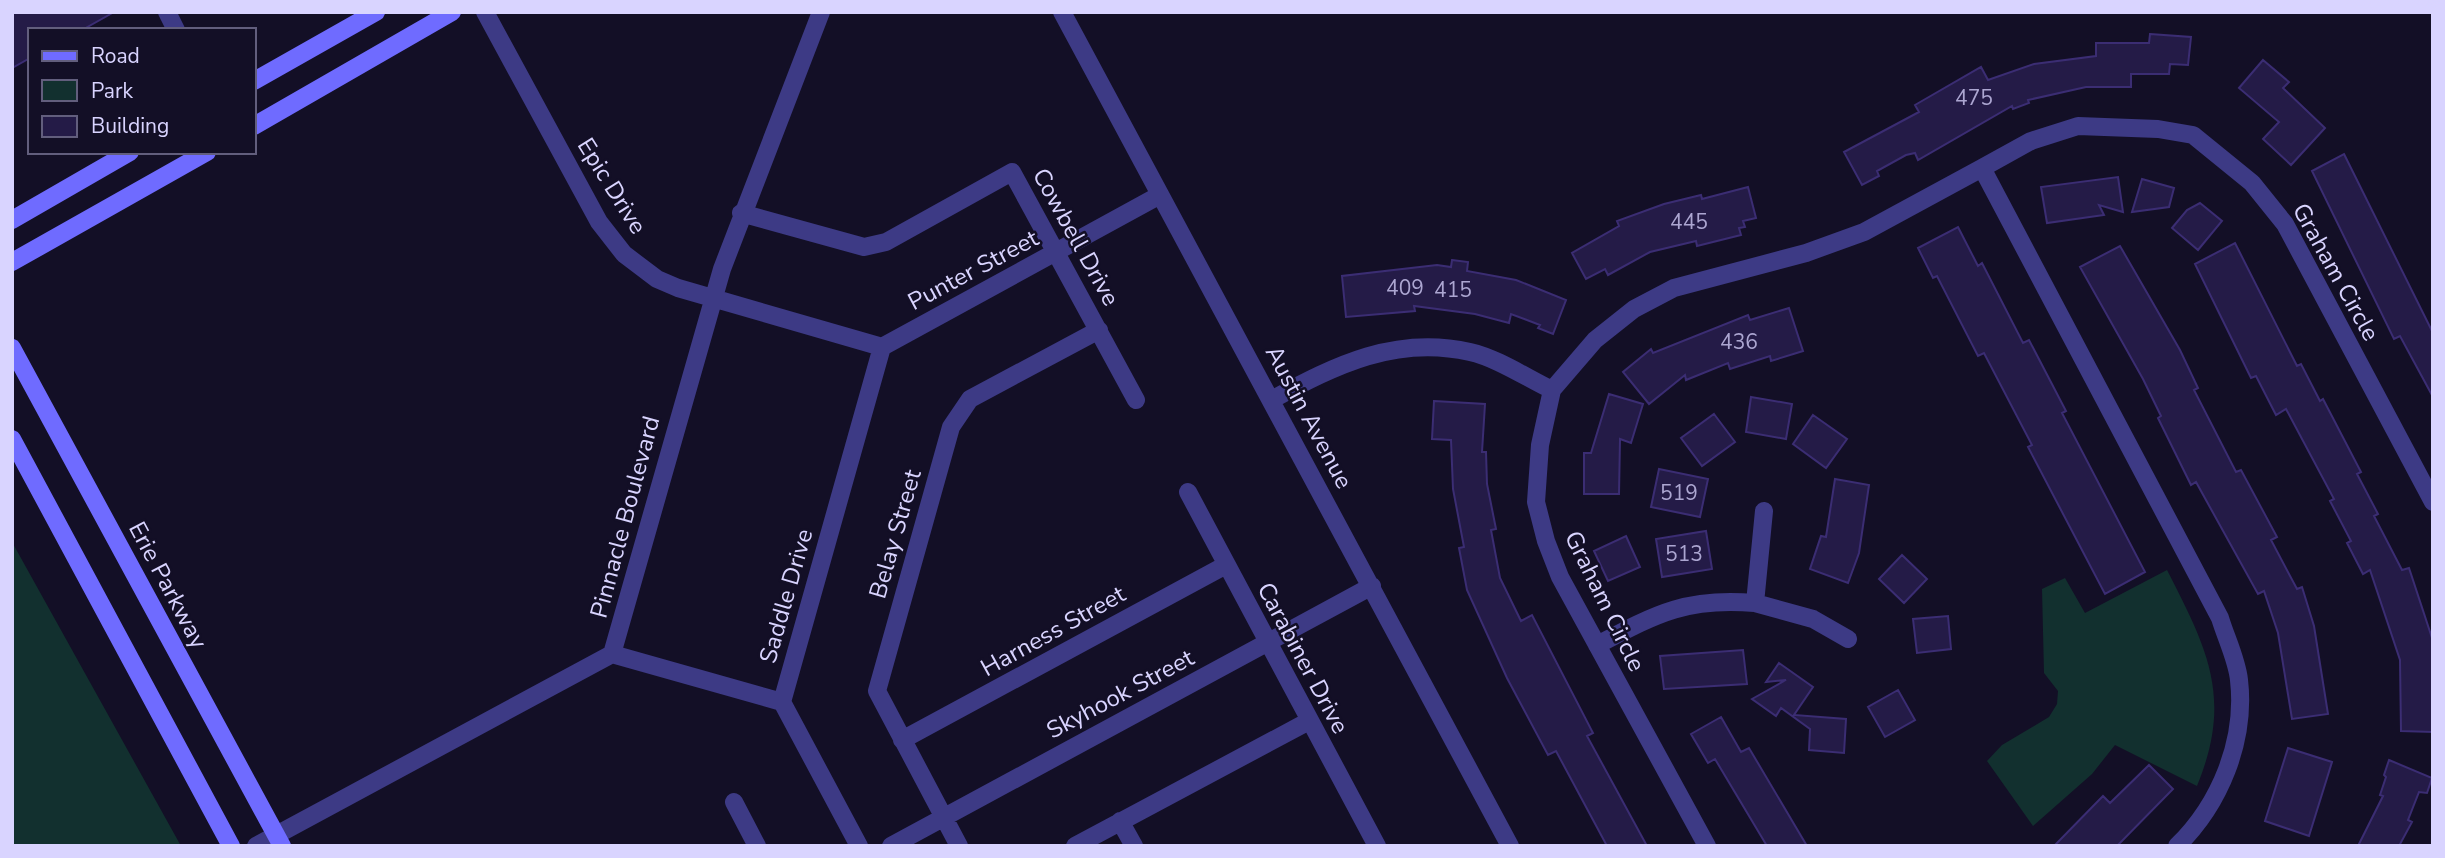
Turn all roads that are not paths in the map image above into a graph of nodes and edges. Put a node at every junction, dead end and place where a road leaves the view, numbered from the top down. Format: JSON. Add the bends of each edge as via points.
{"nodes":[{"id":1,"x":167,"y":12,"type":"edge"},
{"id":2,"x":376,"y":12,"type":"edge"},
{"id":3,"x":452,"y":12,"type":"edge"},
{"id":4,"x":485,"y":12,"type":"edge"},
{"id":5,"x":821,"y":12,"type":"edge"},
{"id":6,"x":1062,"y":12,"type":"edge"},
{"id":7,"x":175,"y":28,"type":"edge"},
{"id":8,"x":256,"y":80,"type":"edge"},
{"id":9,"x":256,"y":125,"type":"edge"},
{"id":10,"x":127,"y":154,"type":"edge"},
{"id":11,"x":203,"y":154,"type":"edge"},
{"id":12,"x":1982,"y":169,"type":"junction"},
{"id":13,"x":1160,"y":195,"type":"junction"},
{"id":14,"x":741,"y":213,"type":"junction"},
{"id":15,"x":12,"y":220,"type":"edge"},
{"id":16,"x":1056,"y":252,"type":"junction"},
{"id":17,"x":12,"y":262,"type":"edge"},
{"id":18,"x":713,"y":299,"type":"junction"},
{"id":19,"x":1099,"y":330,"type":"junction"},
{"id":20,"x":882,"y":346,"type":"junction"},
{"id":21,"x":12,"y":348,"type":"edge"},
{"id":22,"x":1552,"y":390,"type":"junction"},
{"id":23,"x":1136,"y":400,"type":"dead end"},
{"id":24,"x":1273,"y":400,"type":"junction"},
{"id":25,"x":12,"y":439,"type":"edge"},
{"id":26,"x":1188,"y":492,"type":"dead end"},
{"id":27,"x":2433,"y":502,"type":"edge"},
{"id":28,"x":1764,"y":511,"type":"dead end"},
{"id":29,"x":1226,"y":565,"type":"junction"},
{"id":30,"x":1372,"y":586,"type":"junction"},
{"id":31,"x":1755,"y":603,"type":"junction"},
{"id":32,"x":1848,"y":639,"type":"dead end"},
{"id":33,"x":1268,"y":642,"type":"junction"},
{"id":34,"x":1597,"y":645,"type":"junction"},
{"id":35,"x":612,"y":654,"type":"junction"},
{"id":36,"x":782,"y":702,"type":"junction"},
{"id":37,"x":1309,"y":721,"type":"junction"},
{"id":38,"x":902,"y":740,"type":"junction"},
{"id":39,"x":734,"y":802,"type":"dead end"},
{"id":40,"x":943,"y":817,"type":"junction"},
{"id":41,"x":1120,"y":821,"type":"junction"},
{"id":42,"x":279,"y":840,"type":"edge"},
{"id":43,"x":231,"y":846,"type":"edge"},
{"id":44,"x":256,"y":846,"type":"edge"},
{"id":45,"x":757,"y":846,"type":"edge"},
{"id":46,"x":859,"y":846,"type":"edge"},
{"id":47,"x":891,"y":846,"type":"edge"},
{"id":48,"x":959,"y":846,"type":"edge"},
{"id":49,"x":1074,"y":846,"type":"edge"},
{"id":50,"x":1134,"y":846,"type":"edge"},
{"id":51,"x":1377,"y":846,"type":"edge"},
{"id":52,"x":1510,"y":846,"type":"edge"},
{"id":53,"x":1706,"y":846,"type":"edge"},
{"id":54,"x":2177,"y":846,"type":"edge"}],
"edges":[{"from":1,"to":7,"type":"street"},
{"from":2,"to":8,"type":"main road"},
{"from":3,"to":9,"type":"main road"},
{"from":4,"to":18,"type":"street","name":"Epic Drive","via":[[599,222],[624,254],[657,279]]},
{"from":5,"to":14,"type":"street","name":"Pinnacle Boulevard"},
{"from":6,"to":13,"type":"street","name":"Austin Avenue"},
{"from":10,"to":15,"type":"main road"},
{"from":11,"to":17,"type":"main road"},
{"from":12,"to":22,"type":"street","name":"Graham Circle","via":[[1864,232],[1806,253],[1674,288],[1654,298],[1595,340]]},
{"from":12,"to":27,"type":"street","name":"Graham Circle","via":[[2031,141],[2078,126],[2193,135],[2252,183],[2285,224]]},
{"from":12,"to":54,"type":"street","via":[[2220,618],[2239,679],[2238,726],[2227,772],[2212,803]]},
{"from":13,"to":16,"type":"street","name":"Punter Street"},
{"from":13,"to":24,"type":"street","name":"Austin Avenue"},
{"from":14,"to":16,"type":"street","name":"Cowbell Drive","via":[[864,247],[886,242],[1013,172]]},
{"from":14,"to":18,"type":"street","name":"Pinnacle Boulevard"},
{"from":16,"to":19,"type":"street","name":"Cowbell Drive"},
{"from":16,"to":20,"type":"street","name":"Punter Street"},
{"from":18,"to":20,"type":"street","name":"Epic Drive"},
{"from":18,"to":35,"type":"street","name":"Pinnacle Boulevard"},
{"from":19,"to":23,"type":"street","name":"Cowbell Drive"},
{"from":19,"to":38,"type":"street","name":"Belay Street","via":[[970,399],[951,426],[877,691]]},
{"from":20,"to":36,"type":"street","name":"Saddle Drive"},
{"from":21,"to":42,"type":"main road","name":"Erie Parkway"},
{"from":22,"to":24,"type":"street","via":[[1471,352],[1417,346],[1357,357]]},
{"from":22,"to":34,"type":"street","name":"Graham Circle","via":[[1540,446],[1536,502],[1560,577]]},
{"from":24,"to":30,"type":"street","name":"Austin Avenue"},
{"from":25,"to":43,"type":"main road"},
{"from":26,"to":29,"type":"street","name":"Carabiner Drive"},
{"from":28,"to":31,"type":"street"},
{"from":29,"to":33,"type":"street","name":"Carabiner Drive"},
{"from":29,"to":38,"type":"street","name":"Harness Street"},
{"from":30,"to":33,"type":"street","name":"Skyhook Street"},
{"from":30,"to":52,"type":"street","name":"Austin Avenue"},
{"from":31,"to":32,"type":"street","via":[[1813,619]]},
{"from":31,"to":34,"type":"street","via":[[1722,600],[1690,604],[1654,614]]},
{"from":33,"to":37,"type":"street","name":"Carabiner Drive"},
{"from":33,"to":40,"type":"street","name":"Skyhook Street"},
{"from":34,"to":53,"type":"street","name":"Graham Circle"},
{"from":35,"to":36,"type":"street"},
{"from":35,"to":42,"type":"street","name":"Pinnacle Boulevard"},
{"from":36,"to":46,"type":"street","name":"Saddle Drive"},
{"from":37,"to":41,"type":"street"},
{"from":37,"to":51,"type":"street","name":"Carabiner Drive"},
{"from":38,"to":40,"type":"street","name":"Belay Street"},
{"from":39,"to":45,"type":"street"},
{"from":40,"to":47,"type":"street","name":"Skyhook Street"},
{"from":40,"to":48,"type":"street","name":"Belay Street"},
{"from":41,"to":49,"type":"street"},
{"from":41,"to":50,"type":"street"},
{"from":42,"to":44,"type":"street","name":"Pinnacle Boulevard"}]}
